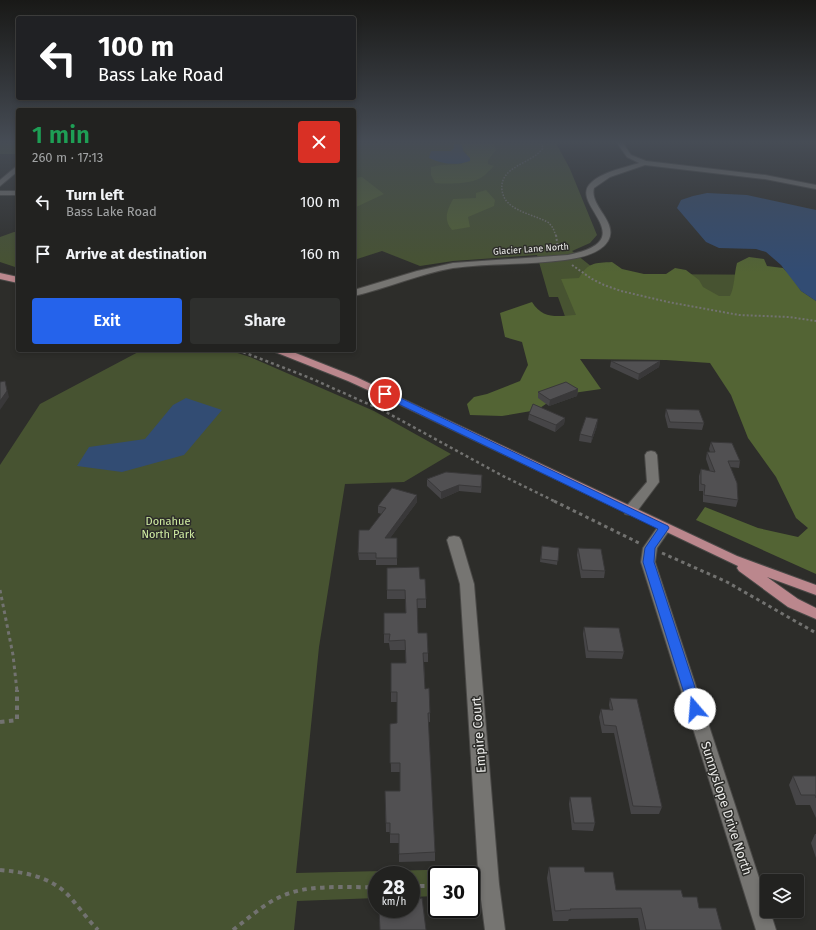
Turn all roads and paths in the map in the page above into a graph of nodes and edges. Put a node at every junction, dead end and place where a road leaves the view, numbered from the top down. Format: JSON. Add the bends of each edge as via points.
{"nodes":[{"id":1,"x":503,"y":186,"type":"edge"},
{"id":2,"x":592,"y":186,"type":"edge"},
{"id":3,"x":0,"y":193,"type":"edge"},
{"id":4,"x":16,"y":193,"type":"edge"},
{"id":5,"x":559,"y":252,"type":"dead end"},
{"id":6,"x":570,"y":264,"type":"dead end"},
{"id":7,"x":0,"y":276,"type":"edge"},
{"id":8,"x":16,"y":280,"type":"edge"},
{"id":9,"x":356,"y":292,"type":"edge"},
{"id":10,"x":816,"y":320,"type":"edge"},
{"id":11,"x":242,"y":352,"type":"edge"},
{"id":12,"x":284,"y":352,"type":"edge"},
{"id":13,"x":652,"y":455,"type":"dead end"},
{"id":14,"x":630,"y":511,"type":"junction"},
{"id":15,"x":664,"y":528,"type":"junction"},
{"id":16,"x":454,"y":540,"type":"dead end"},
{"id":17,"x":650,"y":548,"type":"junction"},
{"id":18,"x":732,"y":559,"type":"junction"},
{"id":19,"x":0,"y":590,"type":"edge"},
{"id":20,"x":816,"y":590,"type":"edge"},
{"id":21,"x":816,"y":614,"type":"edge"},
{"id":22,"x":816,"y":633,"type":"edge"},
{"id":23,"x":0,"y":722,"type":"edge"},
{"id":24,"x":0,"y":870,"type":"edge"},
{"id":25,"x":368,"y":887,"type":"edge"},
{"id":26,"x":98,"y":930,"type":"edge"},
{"id":27,"x":233,"y":930,"type":"edge"},
{"id":28,"x":495,"y":930,"type":"edge"},
{"id":29,"x":766,"y":930,"type":"edge"}],
"edges":[{"from":1,"to":5,"type":"path","via":[[505,199],[514,207],[552,227]]},
{"from":2,"to":9,"type":"street","name":"Glacier Lane North","via":[[590,196],[608,236],[590,251],[563,258],[441,268]]},
{"from":3,"to":4,"type":"street"},
{"from":6,"to":10,"type":"path","via":[[604,285],[668,302],[739,315]]},
{"from":7,"to":8,"type":"main road"},
{"from":11,"to":17,"type":"path","via":[[310,378],[384,411],[501,475]]},
{"from":12,"to":14,"type":"main road","via":[[396,399]]},
{"from":13,"to":14,"type":"street","via":[[653,482]]},
{"from":14,"to":15,"type":"main road"},
{"from":15,"to":17,"type":"street"},
{"from":15,"to":18,"type":"main road"},
{"from":16,"to":28,"type":"street","name":"Empire Court","via":[[467,584],[489,884]]},
{"from":17,"to":22,"type":"path","via":[[702,569]]},
{"from":17,"to":29,"type":"street","name":"Sunnyslope Drive North","via":[[648,562]]},
{"from":18,"to":20,"type":"main road"},
{"from":18,"to":21,"type":"main road","via":[[793,604]]},
{"from":19,"to":23,"type":"path","via":[[18,702],[17,720]]},
{"from":24,"to":26,"type":"path","via":[[35,875],[51,882],[65,892]]},
{"from":25,"to":27,"type":"path","via":[[326,888],[289,894],[270,902]]}]}
